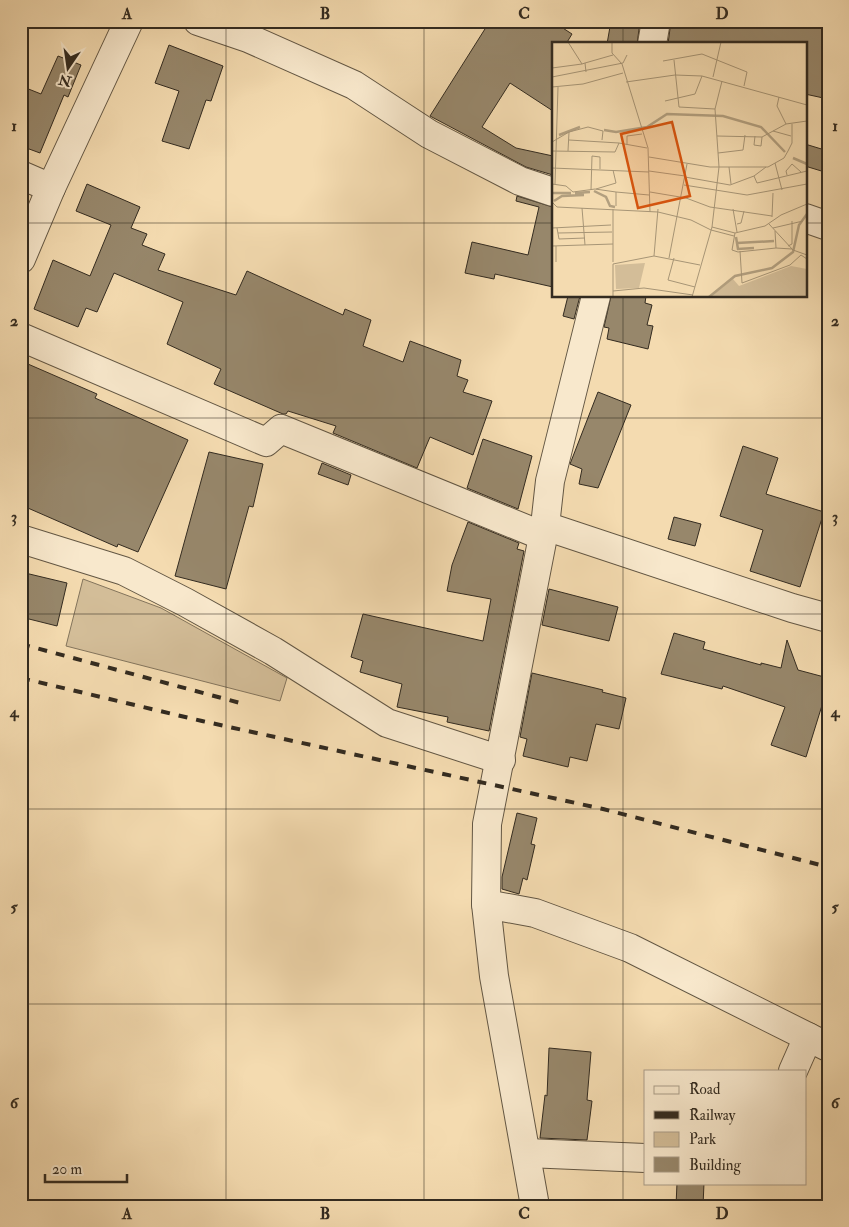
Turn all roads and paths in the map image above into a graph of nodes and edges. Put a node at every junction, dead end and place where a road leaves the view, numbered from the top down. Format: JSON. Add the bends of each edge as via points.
{"nodes":[{"id":1,"x":129,"y":21,"type":"edge"},
{"id":2,"x":198,"y":21,"type":"edge"},
{"id":3,"x":656,"y":21,"type":"edge"},
{"id":4,"x":652,"y":42,"type":"edge"},
{"id":5,"x":21,"y":175,"type":"edge"},
{"id":6,"x":51,"y":188,"type":"junction"},
{"id":7,"x":552,"y":192,"type":"edge"},
{"id":8,"x":806,"y":218,"type":"edge"},
{"id":9,"x":828,"y":226,"type":"edge"},
{"id":10,"x":21,"y":259,"type":"edge"},
{"id":11,"x":596,"y":298,"type":"edge"},
{"id":12,"x":21,"y":337,"type":"edge"},
{"id":13,"x":544,"y":531,"type":"junction"},
{"id":14,"x":21,"y":539,"type":"edge"},
{"id":15,"x":828,"y":618,"type":"edge"},
{"id":16,"x":501,"y":760,"type":"junction"},
{"id":17,"x":486,"y":904,"type":"junction"},
{"id":18,"x":818,"y":1042,"type":"edge"},
{"id":19,"x":794,"y":1070,"type":"edge"},
{"id":20,"x":527,"y":1153,"type":"junction"},
{"id":21,"x":644,"y":1158,"type":"edge"},
{"id":22,"x":535,"y":1206,"type":"edge"}],
"edges":[{"from":1,"to":6,"type":"street"},
{"from":2,"to":7,"type":"street","via":[[248,38],[354,85],[436,138],[520,181]]},
{"from":3,"to":4,"type":"street"},
{"from":5,"to":6,"type":"street"},
{"from":6,"to":10,"type":"street"},
{"from":8,"to":9,"type":"street"},
{"from":11,"to":13,"type":"street","via":[[550,482]]},
{"from":12,"to":13,"type":"street","via":[[266,442],[281,429]]},
{"from":13,"to":15,"type":"street"},
{"from":13,"to":16,"type":"street"},
{"from":14,"to":16,"type":"street","via":[[124,571],[273,652],[387,723]]},
{"from":16,"to":17,"type":"street","via":[[487,824]]},
{"from":17,"to":18,"type":"street","via":[[535,913],[630,948]]},
{"from":17,"to":20,"type":"street","via":[[494,976]]},
{"from":18,"to":19,"type":"street"},
{"from":20,"to":21,"type":"street"},
{"from":20,"to":22,"type":"street"}]}
